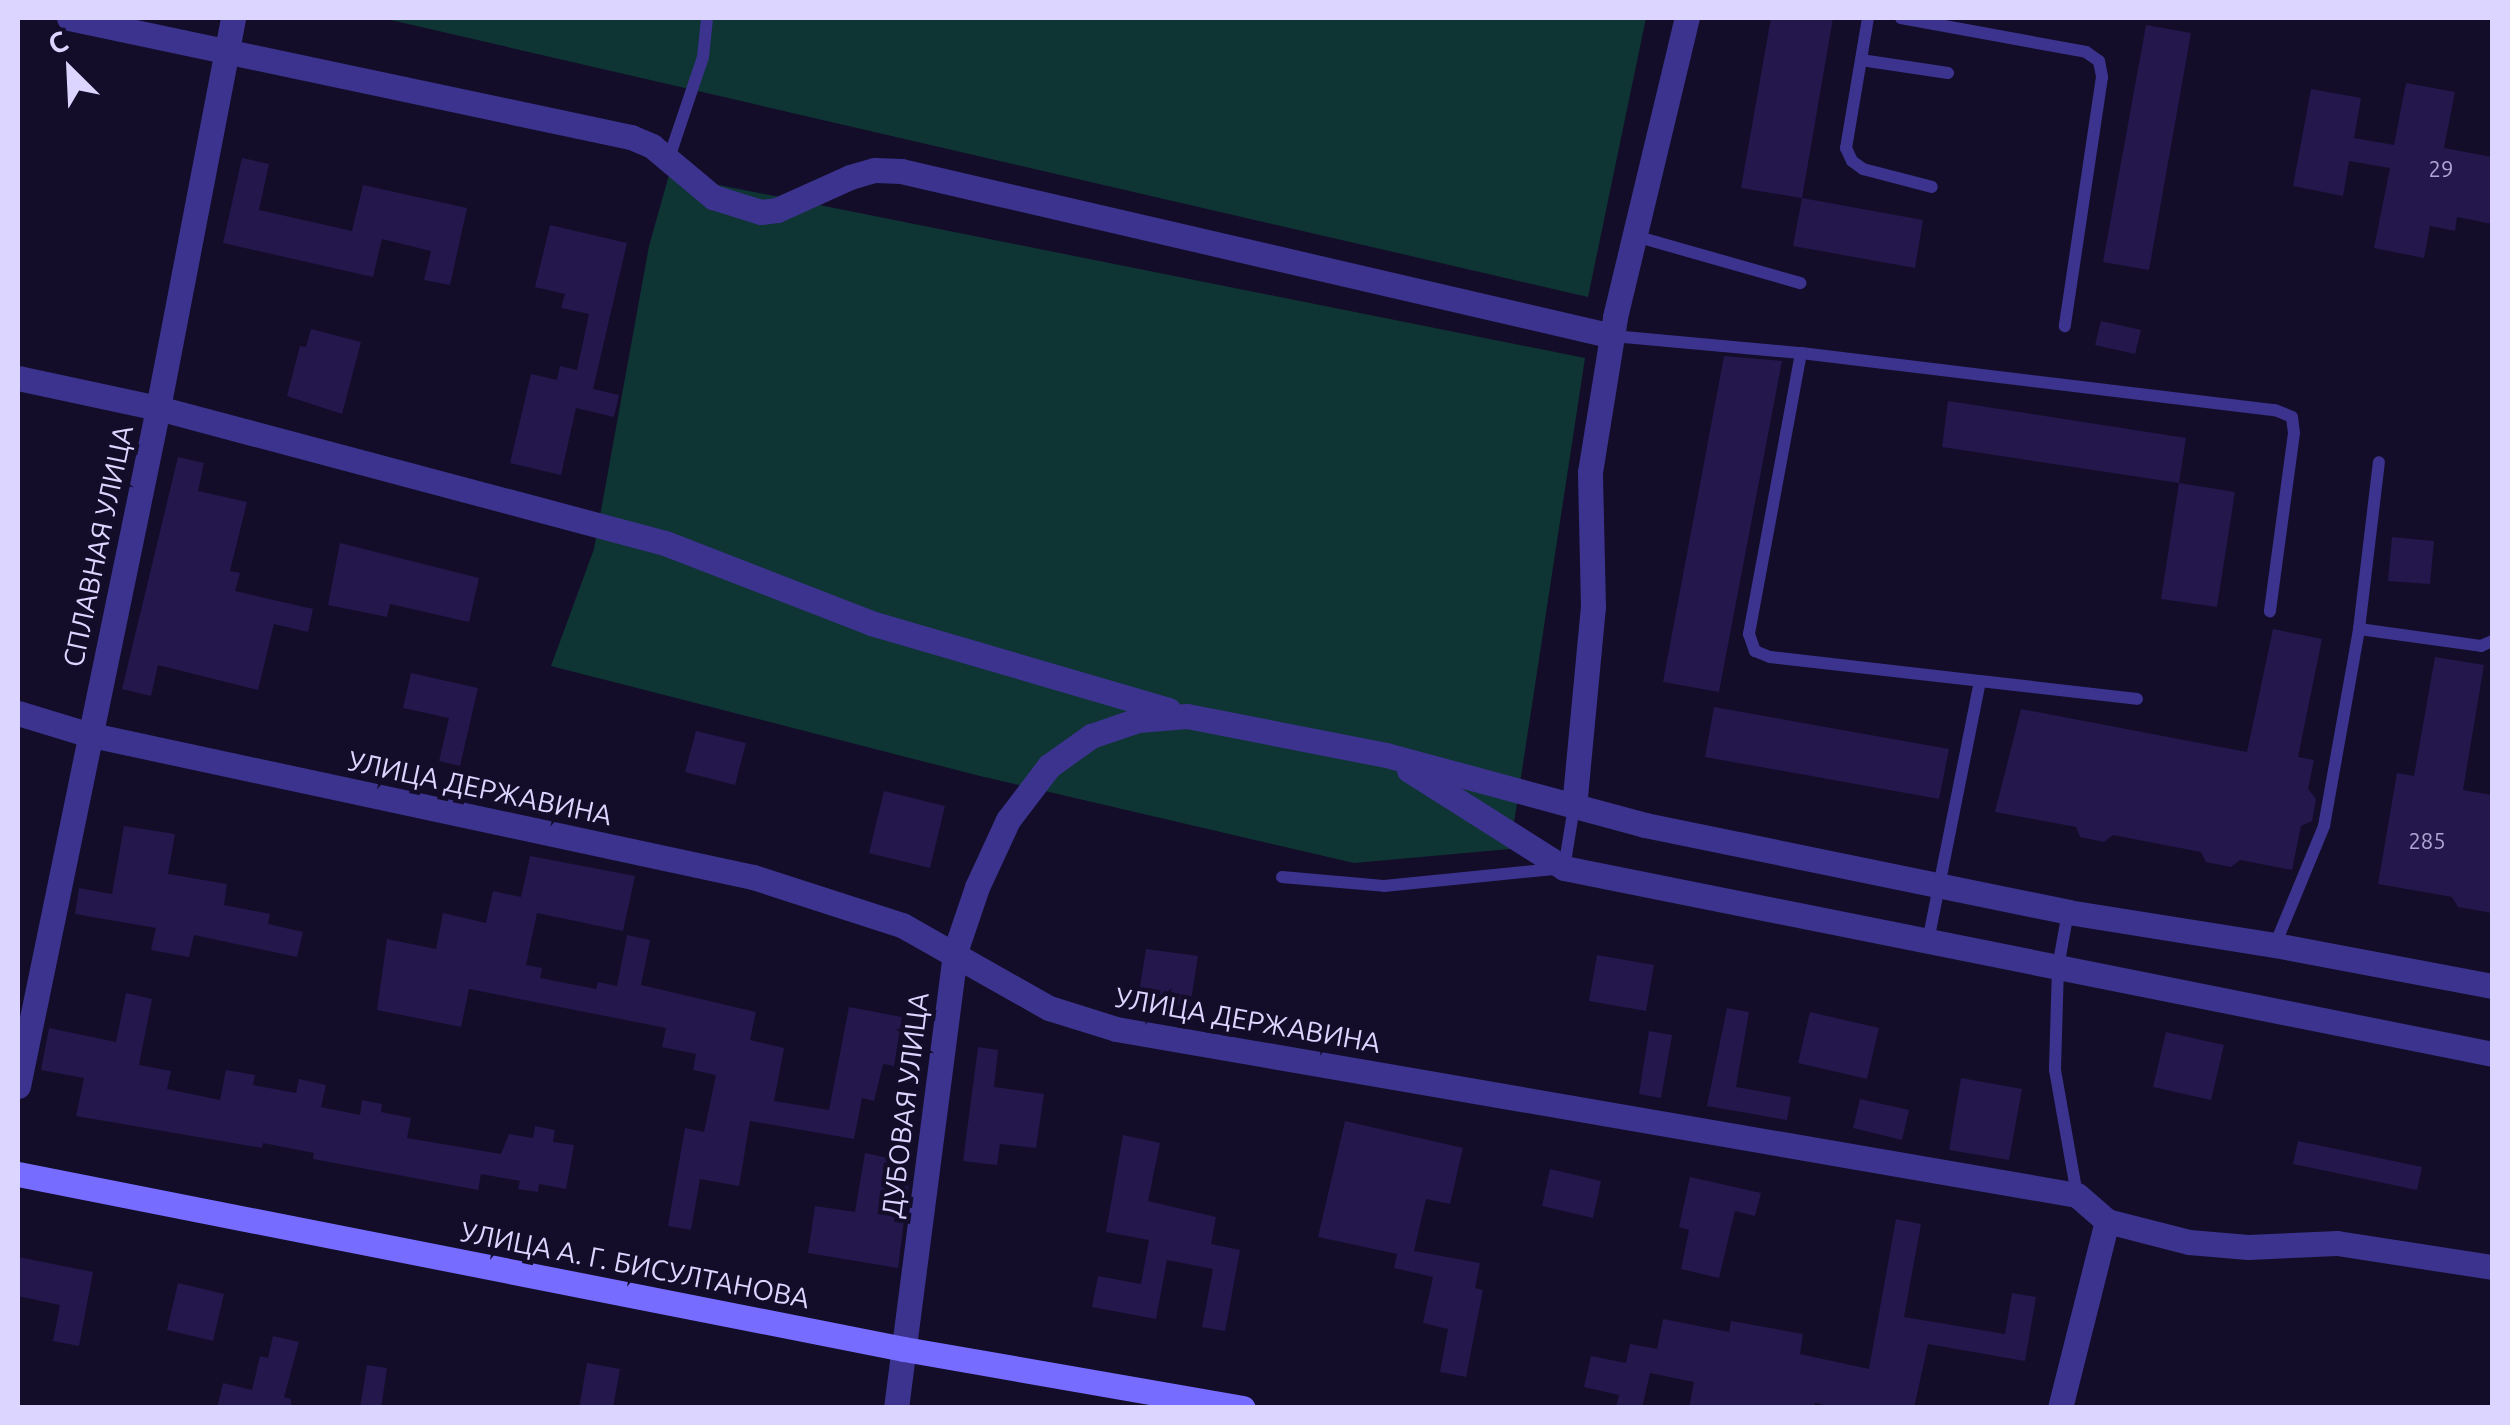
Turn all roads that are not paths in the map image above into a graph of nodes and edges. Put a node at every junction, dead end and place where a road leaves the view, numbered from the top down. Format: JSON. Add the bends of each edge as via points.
{"nodes":[{"id":1,"x":68,"y":18,"type":"edge"},
{"id":2,"x":233,"y":18,"type":"edge"},
{"id":3,"x":707,"y":18,"type":"edge"},
{"id":4,"x":1688,"y":18,"type":"edge"},
{"id":5,"x":1868,"y":18,"type":"edge"},
{"id":6,"x":1901,"y":18,"type":"edge"},
{"id":7,"x":227,"y":52,"type":"junction"},
{"id":8,"x":1861,"y":60,"type":"junction"},
{"id":9,"x":1948,"y":73,"type":"dead end"},
{"id":10,"x":669,"y":158,"type":"junction"},
{"id":11,"x":1932,"y":187,"type":"dead end"},
{"id":12,"x":1635,"y":236,"type":"junction"},
{"id":13,"x":1800,"y":284,"type":"dead end"},
{"id":14,"x":2066,"y":326,"type":"dead end"},
{"id":15,"x":1613,"y":336,"type":"junction"},
{"id":16,"x":1801,"y":353,"type":"junction"},
{"id":17,"x":18,"y":378,"type":"edge"},
{"id":18,"x":158,"y":408,"type":"junction"},
{"id":19,"x":2379,"y":462,"type":"dead end"},
{"id":20,"x":2270,"y":611,"type":"dead end"},
{"id":21,"x":2360,"y":628,"type":"junction"},
{"id":22,"x":2492,"y":642,"type":"edge"},
{"id":23,"x":1980,"y":680,"type":"junction"},
{"id":24,"x":2138,"y":699,"type":"dead end"},
{"id":25,"x":18,"y":713,"type":"edge"},
{"id":26,"x":1187,"y":716,"type":"junction"},
{"id":27,"x":87,"y":734,"type":"junction"},
{"id":28,"x":1386,"y":755,"type":"junction"},
{"id":29,"x":1574,"y":807,"type":"junction"},
{"id":30,"x":1564,"y":868,"type":"junction"},
{"id":31,"x":1282,"y":877,"type":"dead end"},
{"id":32,"x":1939,"y":886,"type":"junction"},
{"id":33,"x":2068,"y":912,"type":"junction"},
{"id":34,"x":1928,"y":941,"type":"junction"},
{"id":35,"x":2276,"y":945,"type":"junction"},
{"id":36,"x":954,"y":952,"type":"junction"},
{"id":37,"x":2058,"y":967,"type":"junction"},
{"id":38,"x":2492,"y":986,"type":"edge"},
{"id":39,"x":2492,"y":1054,"type":"edge"},
{"id":40,"x":18,"y":1086,"type":"edge"},
{"id":41,"x":18,"y":1174,"type":"edge"},
{"id":42,"x":2077,"y":1195,"type":"junction"},
{"id":43,"x":2107,"y":1221,"type":"junction"},
{"id":44,"x":2492,"y":1267,"type":"edge"},
{"id":45,"x":904,"y":1348,"type":"junction"},
{"id":46,"x":896,"y":1408,"type":"edge"},
{"id":47,"x":1243,"y":1408,"type":"edge"},
{"id":48,"x":2060,"y":1408,"type":"edge"}],
"edges":[{"from":1,"to":7,"type":"street"},
{"from":2,"to":7,"type":"street","name":"СПЛАВНАЯ УЛИЦА"},
{"from":3,"to":10,"type":"lane","via":[[702,57]]},
{"from":4,"to":12,"type":"street"},
{"from":5,"to":8,"type":"lane"},
{"from":6,"to":14,"type":"lane","via":[[2086,52],[2099,61],[2102,78]]},
{"from":7,"to":10,"type":"street","via":[[631,137]]},
{"from":7,"to":18,"type":"street","name":"СПЛАВНАЯ УЛИЦА"},
{"from":8,"to":9,"type":"lane"},
{"from":8,"to":11,"type":"lane","via":[[1846,148],[1852,161]]},
{"from":10,"to":15,"type":"street","via":[[713,198],[761,212],[850,177],[901,171]]},
{"from":12,"to":13,"type":"lane"},
{"from":12,"to":15,"type":"street"},
{"from":15,"to":16,"type":"lane"},
{"from":15,"to":29,"type":"street","via":[[1590,472],[1593,607]]},
{"from":16,"to":20,"type":"lane","via":[[2276,410],[2292,418]]},
{"from":16,"to":23,"type":"lane","via":[[1749,634],[1755,651]]},
{"from":17,"to":18,"type":"street"},
{"from":18,"to":26,"type":"street","via":[[666,544],[872,623]]},
{"from":18,"to":27,"type":"street","name":"СПЛАВНАЯ УЛИЦА"},
{"from":19,"to":21,"type":"lane"},
{"from":21,"to":22,"type":"lane","via":[[2482,646]]},
{"from":21,"to":35,"type":"lane","via":[[2324,826]]},
{"from":23,"to":24,"type":"lane"},
{"from":23,"to":32,"type":"lane"},
{"from":25,"to":27,"type":"street","name":"УЛИЦА ДЕРЖАВИНА"},
{"from":26,"to":28,"type":"street"},
{"from":26,"to":36,"type":"street","name":"ДУБОВАЯ УЛИЦА","via":[[1138,720],[1091,736],[1048,766],[1008,820]]},
{"from":27,"to":36,"type":"street","name":"УЛИЦА ДЕРЖАВИНА","via":[[754,877],[902,925]]},
{"from":27,"to":40,"type":"street","name":"СПЛАВНАЯ УЛИЦА"},
{"from":28,"to":29,"type":"street"},
{"from":28,"to":30,"type":"street"},
{"from":29,"to":30,"type":"lane"},
{"from":29,"to":32,"type":"street"},
{"from":30,"to":31,"type":"lane","via":[[1384,886]]},
{"from":30,"to":34,"type":"street"},
{"from":32,"to":33,"type":"street"},
{"from":32,"to":34,"type":"lane"},
{"from":33,"to":35,"type":"street"},
{"from":33,"to":37,"type":"lane"},
{"from":34,"to":37,"type":"street"},
{"from":35,"to":38,"type":"street"},
{"from":36,"to":42,"type":"street","name":"УЛИЦА ДЕРЖАВИНА","via":[[983,975],[1049,1008],[1116,1029]]},
{"from":36,"to":45,"type":"street","name":"ДУБОВАЯ УЛИЦА"},
{"from":37,"to":39,"type":"street"},
{"from":37,"to":42,"type":"lane","via":[[2055,1070]]},
{"from":41,"to":45,"type":"street","name":"УЛИЦА А. Г. БИСУЛТАНОВА"},
{"from":42,"to":43,"type":"street"},
{"from":43,"to":44,"type":"street","via":[[2189,1242],[2248,1248],[2337,1242]]},
{"from":43,"to":48,"type":"street"},
{"from":45,"to":46,"type":"street","name":"ДУБОВАЯ УЛИЦА"},
{"from":45,"to":47,"type":"street","name":"УЛИЦА А. Г. БИСУЛТАНОВА"}]}
